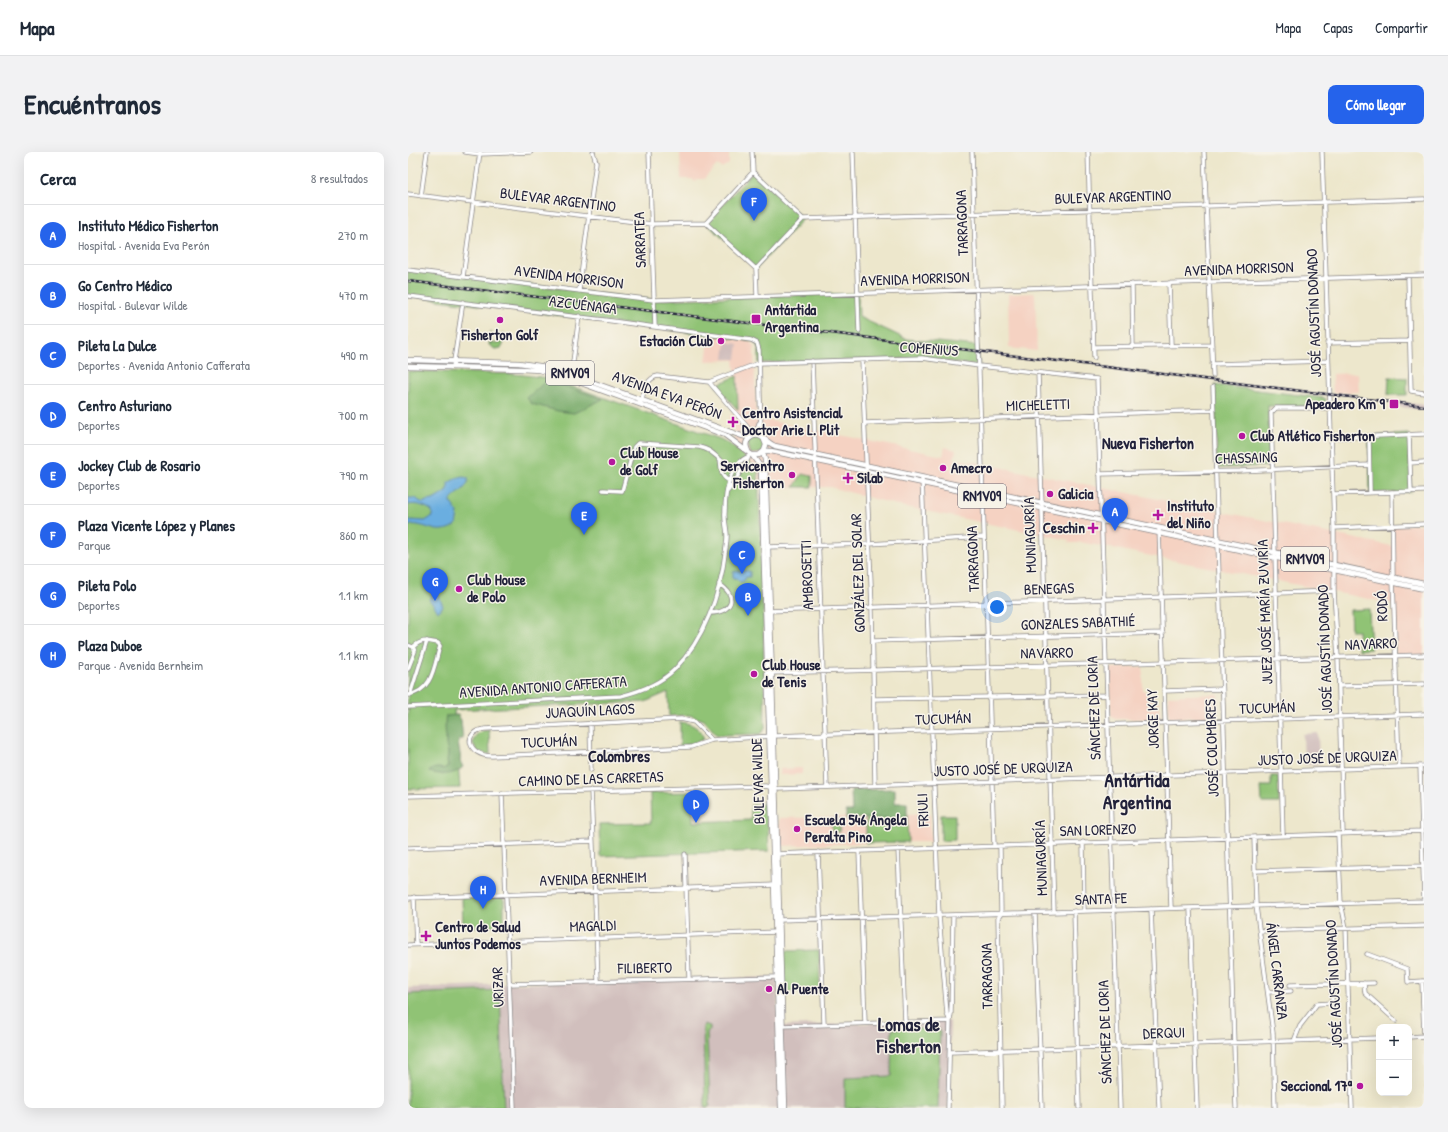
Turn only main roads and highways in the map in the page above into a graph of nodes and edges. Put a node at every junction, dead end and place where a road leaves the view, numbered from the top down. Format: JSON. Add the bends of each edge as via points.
{"nodes":[{"id":1,"x":408,"y":360,"type":"edge"},
{"id":2,"x":453,"y":364,"type":"junction"},
{"id":3,"x":408,"y":366,"type":"edge"},
{"id":4,"x":753,"y":436,"type":"junction"},
{"id":5,"x":762,"y":438,"type":"junction"},
{"id":6,"x":764,"y":452,"type":"junction"},
{"id":7,"x":750,"y":454,"type":"junction"},
{"id":8,"x":983,"y":493,"type":"junction"},
{"id":9,"x":1100,"y":518,"type":"junction"},
{"id":10,"x":766,"y":547,"type":"junction"},
{"id":11,"x":1393,"y":580,"type":"junction"},
{"id":12,"x":1424,"y":584,"type":"edge"},
{"id":13,"x":1424,"y":589,"type":"edge"},
{"id":14,"x":776,"y":885,"type":"junction"},
{"id":15,"x":777,"y":932,"type":"junction"},
{"id":16,"x":779,"y":977,"type":"junction"},
{"id":17,"x":781,"y":1108,"type":"edge"},
{"id":18,"x":785,"y":1108,"type":"edge"}],
"edges":[{"from":1,"to":2,"type":"main road","name":"AVENIDA EVA PERÓN","number":"RN1V09"},
{"from":2,"to":3,"type":"main road","name":"AVENIDA EVA PERÓN","number":"RN1V09"},
{"from":2,"to":4,"type":"main road","name":"AVENIDA EVA PERÓN","number":"RN1V09","via":[[531,364],[553,368],[742,436]]},
{"from":2,"to":7,"type":"main road","name":"AVENIDA EVA PERÓN","number":"RN1V09","via":[[530,369],[551,373],[724,435]]},
{"from":4,"to":5,"type":"main road","number":"RN1V09"},
{"from":4,"to":7,"type":"main road","via":[[746,444]]},
{"from":5,"to":6,"type":"main road","via":[[766,445]]},
{"from":5,"to":8,"type":"main road","number":"RN1V09","via":[[772,445]]},
{"from":6,"to":7,"type":"main road","number":"RN1V09","via":[[759,455]]},
{"from":6,"to":8,"type":"main road","number":"RN1V09","via":[[771,451],[866,472]]},
{"from":6,"to":10,"type":"main road","name":"BULEVAR WILDE"},
{"from":7,"to":10,"type":"main road","name":"BULEVAR WILDE","via":[[761,469]]},
{"from":8,"to":9,"type":"main road","number":"RN1V09","via":[[1041,503]]},
{"from":8,"to":9,"type":"main road","number":"RN1V09","via":[[1041,508]]},
{"from":9,"to":11,"type":"main road","number":"RN1V09"},
{"from":10,"to":14,"type":"main road","name":"BULEVAR WILDE"},
{"from":11,"to":12,"type":"main road","number":"RN1V09"},
{"from":11,"to":13,"type":"main road","number":"RN1V09"},
{"from":14,"to":15,"type":"main road","name":"BULEVAR WILDE"},
{"from":14,"to":15,"type":"main road","name":"BULEVAR WILDE","via":[[779,920]]},
{"from":15,"to":16,"type":"main road","name":"BULEVAR WILDE"},
{"from":16,"to":17,"type":"main road","name":"BULEVAR WILDE"},
{"from":16,"to":18,"type":"main road","name":"BULEVAR WILDE"}]}
